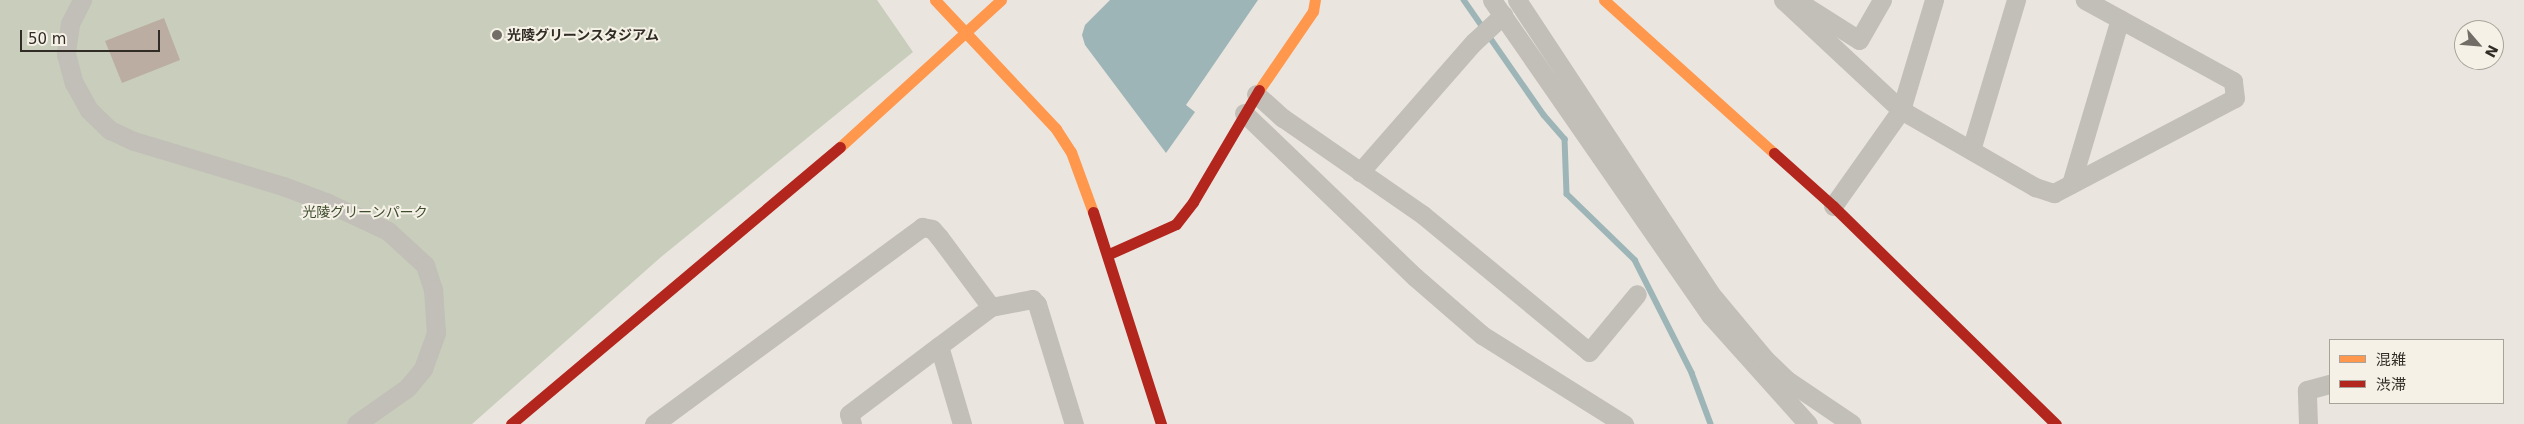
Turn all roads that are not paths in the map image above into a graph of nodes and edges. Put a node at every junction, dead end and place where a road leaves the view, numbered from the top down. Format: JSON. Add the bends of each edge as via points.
{"nodes":[{"id":1,"x":82,"y":0,"type":"edge"},
{"id":2,"x":935,"y":0,"type":"edge"},
{"id":3,"x":1001,"y":0,"type":"edge"},
{"id":4,"x":1315,"y":0,"type":"edge"},
{"id":5,"x":1517,"y":0,"type":"edge"},
{"id":6,"x":1604,"y":0,"type":"edge"},
{"id":7,"x":1882,"y":0,"type":"edge"},
{"id":8,"x":1934,"y":0,"type":"edge"},
{"id":9,"x":2016,"y":0,"type":"edge"},
{"id":10,"x":2085,"y":0,"type":"edge"},
{"id":11,"x":1796,"y":4,"type":"edge"},
{"id":12,"x":1497,"y":8,"type":"edge"},
{"id":13,"x":2120,"y":19,"type":"junction"},
{"id":14,"x":968,"y":34,"type":"junction"},
{"id":15,"x":1256,"y":94,"type":"junction"},
{"id":16,"x":1902,"y":110,"type":"junction"},
{"id":17,"x":1244,"y":113,"type":"junction"},
{"id":18,"x":1971,"y":150,"type":"junction"},
{"id":19,"x":1360,"y":172,"type":"junction"},
{"id":20,"x":2071,"y":184,"type":"junction"},
{"id":21,"x":1834,"y":206,"type":"junction"},
{"id":22,"x":1109,"y":254,"type":"junction"},
{"id":23,"x":1637,"y":294,"type":"dead end"},
{"id":24,"x":991,"y":307,"type":"junction"},
{"id":25,"x":939,"y":346,"type":"junction"},
{"id":26,"x":2329,"y":384,"type":"edge"},
{"id":27,"x":846,"y":421,"type":"edge"},
{"id":28,"x":356,"y":424,"type":"edge"},
{"id":29,"x":511,"y":424,"type":"edge"},
{"id":30,"x":654,"y":424,"type":"edge"},
{"id":31,"x":962,"y":424,"type":"edge"},
{"id":32,"x":1074,"y":424,"type":"edge"},
{"id":33,"x":1160,"y":424,"type":"edge"},
{"id":34,"x":1624,"y":424,"type":"edge"},
{"id":35,"x":1808,"y":424,"type":"edge"},
{"id":36,"x":1852,"y":424,"type":"edge"},
{"id":37,"x":2056,"y":424,"type":"edge"},
{"id":38,"x":2308,"y":424,"type":"edge"}],
"edges":[{"from":1,"to":28,"type":"street","via":[[70,24],[66,54],[74,82],[89,110],[110,130],[134,141],[283,186],[328,204],[388,231],[425,265],[433,289],[436,333],[423,369],[407,388]]},
{"from":2,"to":14,"type":"street"},
{"from":3,"to":14,"type":"street"},
{"from":4,"to":15,"type":"street","via":[[1312,11]]},
{"from":5,"to":36,"type":"street","via":[[1710,293],[1764,359],[1787,380]]},
{"from":6,"to":21,"type":"street"},
{"from":7,"to":11,"type":"street","via":[[1859,40]]},
{"from":8,"to":16,"type":"street"},
{"from":9,"to":18,"type":"street"},
{"from":10,"to":13,"type":"street"},
{"from":11,"to":16,"type":"street"},
{"from":12,"to":19,"type":"street","via":[[1474,42]]},
{"from":12,"to":35,"type":"street","via":[[1711,316]]},
{"from":13,"to":20,"type":"street"},
{"from":13,"to":20,"type":"street","via":[[2233,81],[2235,98]]},
{"from":14,"to":22,"type":"street","via":[[1056,128],[1074,159]]},
{"from":14,"to":29,"type":"street","via":[[869,123]]},
{"from":15,"to":17,"type":"street"},
{"from":15,"to":19,"type":"street","via":[[1283,118]]},
{"from":16,"to":18,"type":"street"},
{"from":16,"to":21,"type":"street"},
{"from":17,"to":22,"type":"street","via":[[1193,202],[1176,224]]},
{"from":17,"to":34,"type":"street","via":[[1415,277],[1482,335]]},
{"from":18,"to":20,"type":"street","via":[[2035,187],[2054,193]]},
{"from":19,"to":23,"type":"street","via":[[1423,215],[1589,352]]},
{"from":21,"to":37,"type":"street"},
{"from":22,"to":33,"type":"street"},
{"from":24,"to":25,"type":"street"},
{"from":24,"to":30,"type":"street","via":[[939,237],[922,227]]},
{"from":24,"to":32,"type":"street","via":[[1032,299],[1037,304]]},
{"from":25,"to":27,"type":"street"},
{"from":25,"to":31,"type":"street"},
{"from":26,"to":38,"type":"street","via":[[2307,390]]}]}
